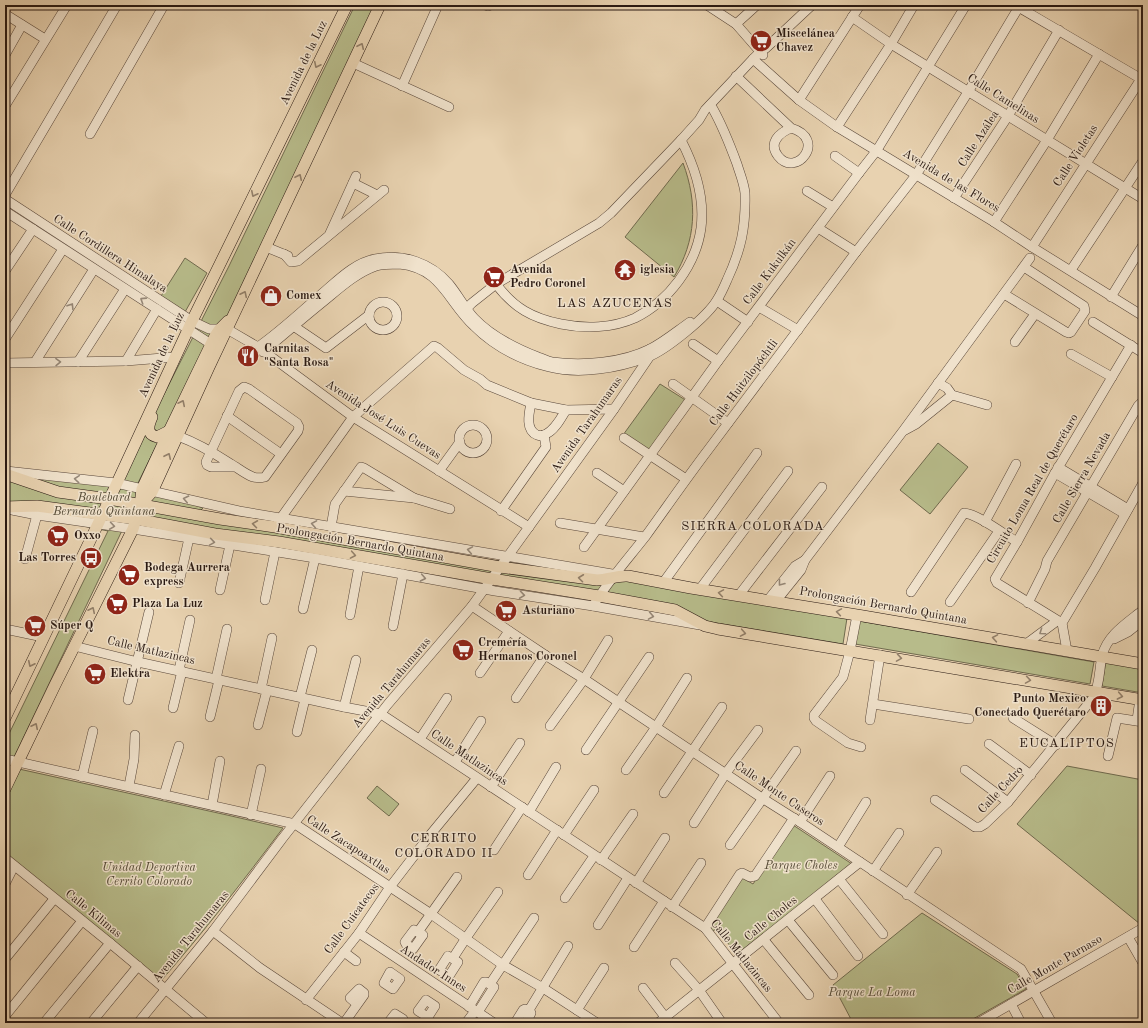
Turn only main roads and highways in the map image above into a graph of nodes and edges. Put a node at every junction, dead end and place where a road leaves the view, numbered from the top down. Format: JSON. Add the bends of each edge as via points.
{"nodes":[{"id":1,"x":347,"y":5,"type":"edge"},
{"id":2,"x":380,"y":5,"type":"edge"},
{"id":3,"x":223,"y":330,"type":"junction"},
{"id":4,"x":168,"y":372,"type":"junction"},
{"id":5,"x":173,"y":434,"type":"junction"},
{"id":6,"x":5,"y":472,"type":"edge"},
{"id":7,"x":109,"y":499,"type":"junction"},
{"id":8,"x":140,"y":505,"type":"junction"},
{"id":9,"x":5,"y":507,"type":"edge"},
{"id":10,"x":100,"y":519,"type":"junction"},
{"id":11,"x":134,"y":524,"type":"junction"},
{"id":12,"x":1143,"y":664,"type":"edge"},
{"id":13,"x":1142,"y":700,"type":"edge"},
{"id":14,"x":5,"y":718,"type":"edge"},
{"id":15,"x":5,"y":789,"type":"edge"}],
"edges":[{"from":1,"to":4,"type":"main road","name":"Avenida de la Luz","one_way":true},
{"from":3,"to":2,"type":"main road","one_way":true,"via":[[232,319]]},
{"from":3,"to":5,"type":"main road"},
{"from":5,"to":3,"type":"main road","one_way":true,"via":[[211,344]]},
{"from":4,"to":5,"type":"main road","via":[[166,386],[148,427],[154,437]]},
{"from":4,"to":7,"type":"main road","name":"Avenida de la Luz"},
{"from":8,"to":5,"type":"main road","one_way":true},
{"from":6,"to":7,"type":"main road","name":"Prolongación Bernardo Quintana","via":[[58,492]]},
{"from":7,"to":8,"type":"main road","name":"Prolongación Bernardo Quintana"},
{"from":7,"to":10,"type":"main road","name":"Avenida de la Luz"},
{"from":8,"to":11,"type":"main road"},
{"from":12,"to":8,"type":"main road","name":"Prolongación Bernardo Quintana","one_way":true,"via":[[1104,651],[1067,651],[616,576],[597,580],[500,567],[278,523],[220,519]]},
{"from":9,"to":10,"type":"main road","name":"Prolongación Bernardo Quintana","via":[[37,506]]},
{"from":10,"to":11,"type":"main road","name":"Prolongación Bernardo Quintana","one_way":true},
{"from":10,"to":14,"type":"main road","name":"Avenida de la Luz","one_way":true},
{"from":11,"to":13,"type":"main road","name":"Prolongación Bernardo Quintana","one_way":true,"via":[[279,542],[492,579],[596,601],[675,610],[705,626]]},
{"from":15,"to":11,"type":"main road","one_way":true}]}
